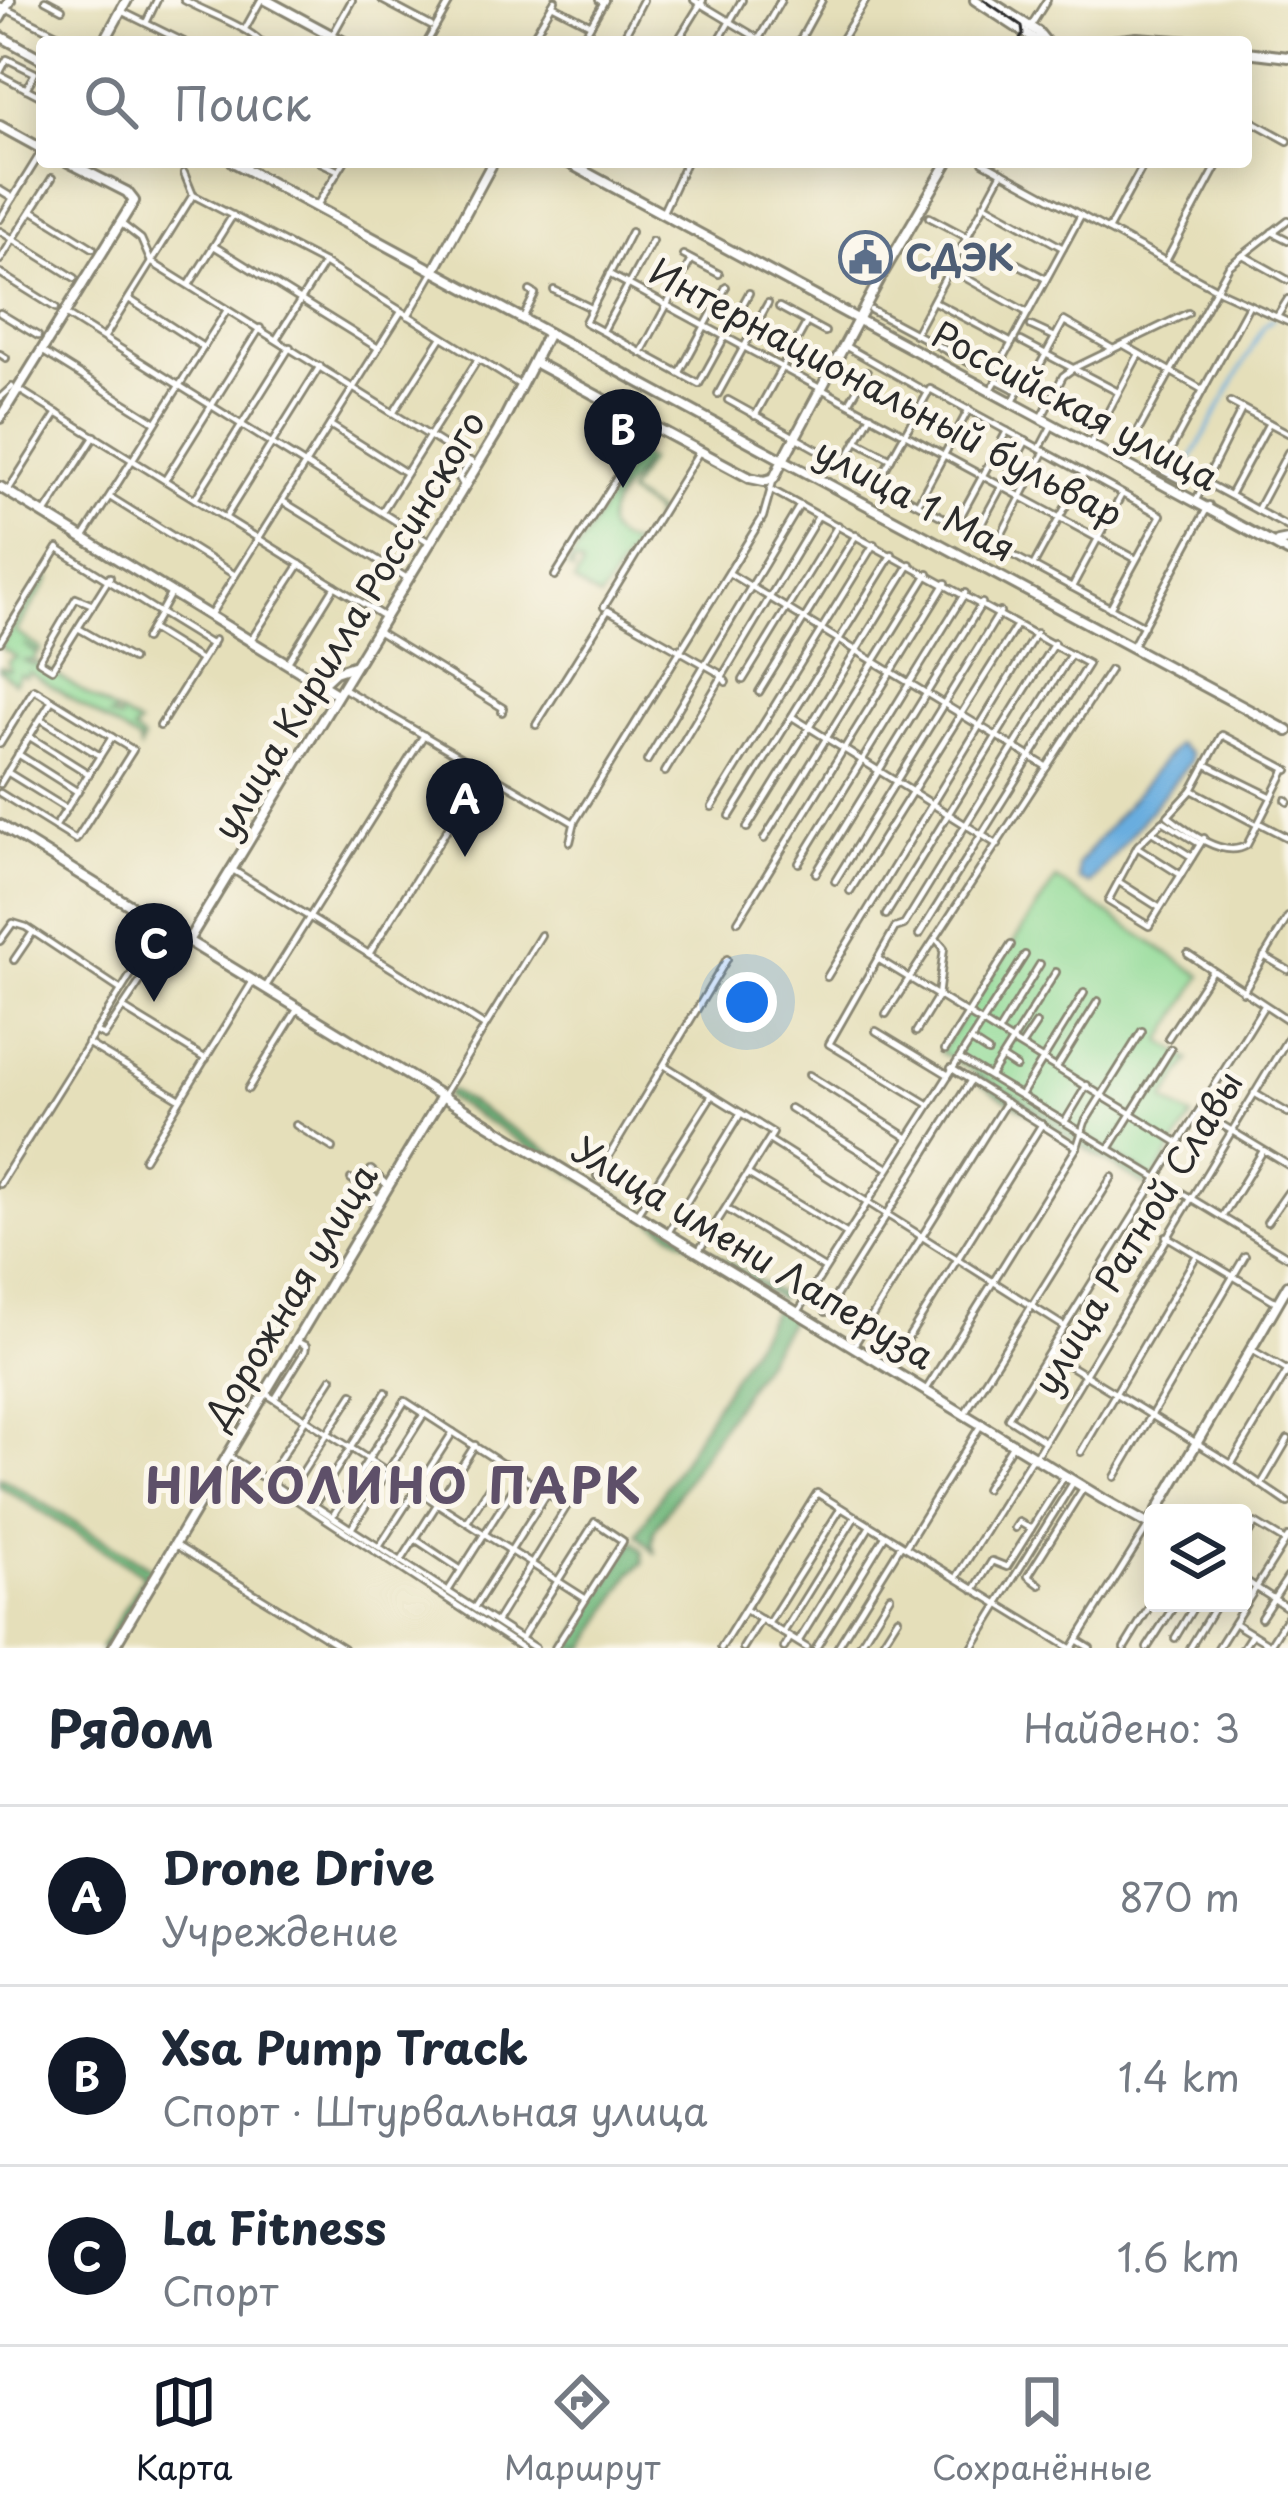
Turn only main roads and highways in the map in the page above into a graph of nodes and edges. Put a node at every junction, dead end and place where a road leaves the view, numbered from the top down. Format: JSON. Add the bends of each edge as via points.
{"nodes":[{"id":1,"x":127,"y":0,"type":"edge"},
{"id":2,"x":266,"y":0,"type":"edge"},
{"id":3,"x":975,"y":0,"type":"edge"},
{"id":4,"x":988,"y":0,"type":"edge"},
{"id":5,"x":0,"y":36,"type":"edge"},
{"id":6,"x":107,"y":36,"type":"edge"},
{"id":7,"x":336,"y":36,"type":"edge"},
{"id":8,"x":1037,"y":36,"type":"edge"},
{"id":9,"x":1037,"y":36,"type":"edge"},
{"id":10,"x":1252,"y":51,"type":"edge"},
{"id":11,"x":1288,"y":54,"type":"edge"},
{"id":12,"x":36,"y":56,"type":"edge"},
{"id":13,"x":0,"y":127,"type":"edge"},
{"id":14,"x":36,"y":147,"type":"edge"},
{"id":15,"x":79,"y":168,"type":"edge"},
{"id":16,"x":244,"y":168,"type":"edge"},
{"id":17,"x":490,"y":168,"type":"edge"},
{"id":18,"x":582,"y":168,"type":"edge"},
{"id":19,"x":942,"y":168,"type":"edge"},
{"id":20,"x":663,"y":213,"type":"junction"},
{"id":21,"x":890,"y":257,"type":"junction"},
{"id":22,"x":434,"y":271,"type":"junction"},
{"id":23,"x":859,"y":312,"type":"junction"},
{"id":24,"x":548,"y":333,"type":"junction"},
{"id":25,"x":534,"y":362,"type":"junction"},
{"id":26,"x":0,"y":418,"type":"edge"},
{"id":27,"x":783,"y":460,"type":"junction"},
{"id":28,"x":4,"y":489,"type":"edge"},
{"id":29,"x":1209,"y":507,"type":"junction"},
{"id":30,"x":1286,"y":544,"type":"edge"},
{"id":31,"x":353,"y":665,"type":"junction"},
{"id":32,"x":321,"y":685,"type":"junction"},
{"id":33,"x":338,"y":690,"type":"junction"},
{"id":34,"x":1288,"y":731,"type":"edge"},
{"id":35,"x":0,"y":825,"type":"edge"},
{"id":36,"x":187,"y":940,"type":"junction"},
{"id":37,"x":442,"y":1096,"type":"junction"},
{"id":38,"x":1288,"y":1285,"type":"edge"},
{"id":39,"x":1163,"y":1504,"type":"edge"},
{"id":40,"x":1144,"y":1517,"type":"edge"},
{"id":41,"x":113,"y":1648,"type":"edge"}],
"edges":[{"from":1,"to":6,"type":"main road"},
{"from":2,"to":7,"type":"main road"},
{"from":3,"to":8,"type":"main road"},
{"from":4,"to":9,"type":"main road"},
{"from":5,"to":12,"type":"main road"},
{"from":10,"to":11,"type":"main road"},
{"from":13,"to":14,"type":"main road"},
{"from":15,"to":26,"type":"main road","via":[[131,196]]},
{"from":16,"to":22,"type":"main road"},
{"from":17,"to":22,"type":"main road"},
{"from":18,"to":20,"type":"main road","name":"Российская улица"},
{"from":19,"to":21,"type":"main road"},
{"from":20,"to":23,"type":"main road","name":"Российская улица"},
{"from":20,"to":23,"type":"main road","name":"Российская улица","via":[[836,309]]},
{"from":21,"to":23,"type":"main road"},
{"from":21,"to":23,"type":"main road"},
{"from":22,"to":24,"type":"main road","name":"улица 1 Мая"},
{"from":23,"to":27,"type":"main road"},
{"from":23,"to":29,"type":"main road","name":"Российская улица"},
{"from":23,"to":29,"type":"main road","name":"Российская улица"},
{"from":24,"to":25,"type":"main road","name":"улица Кирилла Россинского"},
{"from":24,"to":27,"type":"main road","name":"улица 1 Мая"},
{"from":25,"to":27,"type":"main road","via":[[740,474],[769,484]]},
{"from":25,"to":31,"type":"main road","name":"улица Кирилла Россинского"},
{"from":27,"to":34,"type":"main road","name":"улица 1 Мая"},
{"from":28,"to":32,"type":"main road"},
{"from":29,"to":30,"type":"main road","name":"Российская улица"},
{"from":31,"to":32,"type":"main road"},
{"from":31,"to":33,"type":"main road","name":"улица Кирилла Россинского"},
{"from":32,"to":33,"type":"main road"},
{"from":33,"to":36,"type":"main road","name":"улица Кирилла Россинского"},
{"from":35,"to":36,"type":"main road","name":"Улица имени Лаперуза"},
{"from":36,"to":37,"type":"main road","name":"Улица имени Лаперуза"},
{"from":37,"to":40,"type":"main road","name":"Улица имени Лаперуза"},
{"from":37,"to":41,"type":"main road","name":"Дорожная улица"},
{"from":38,"to":39,"type":"main road"}]}
